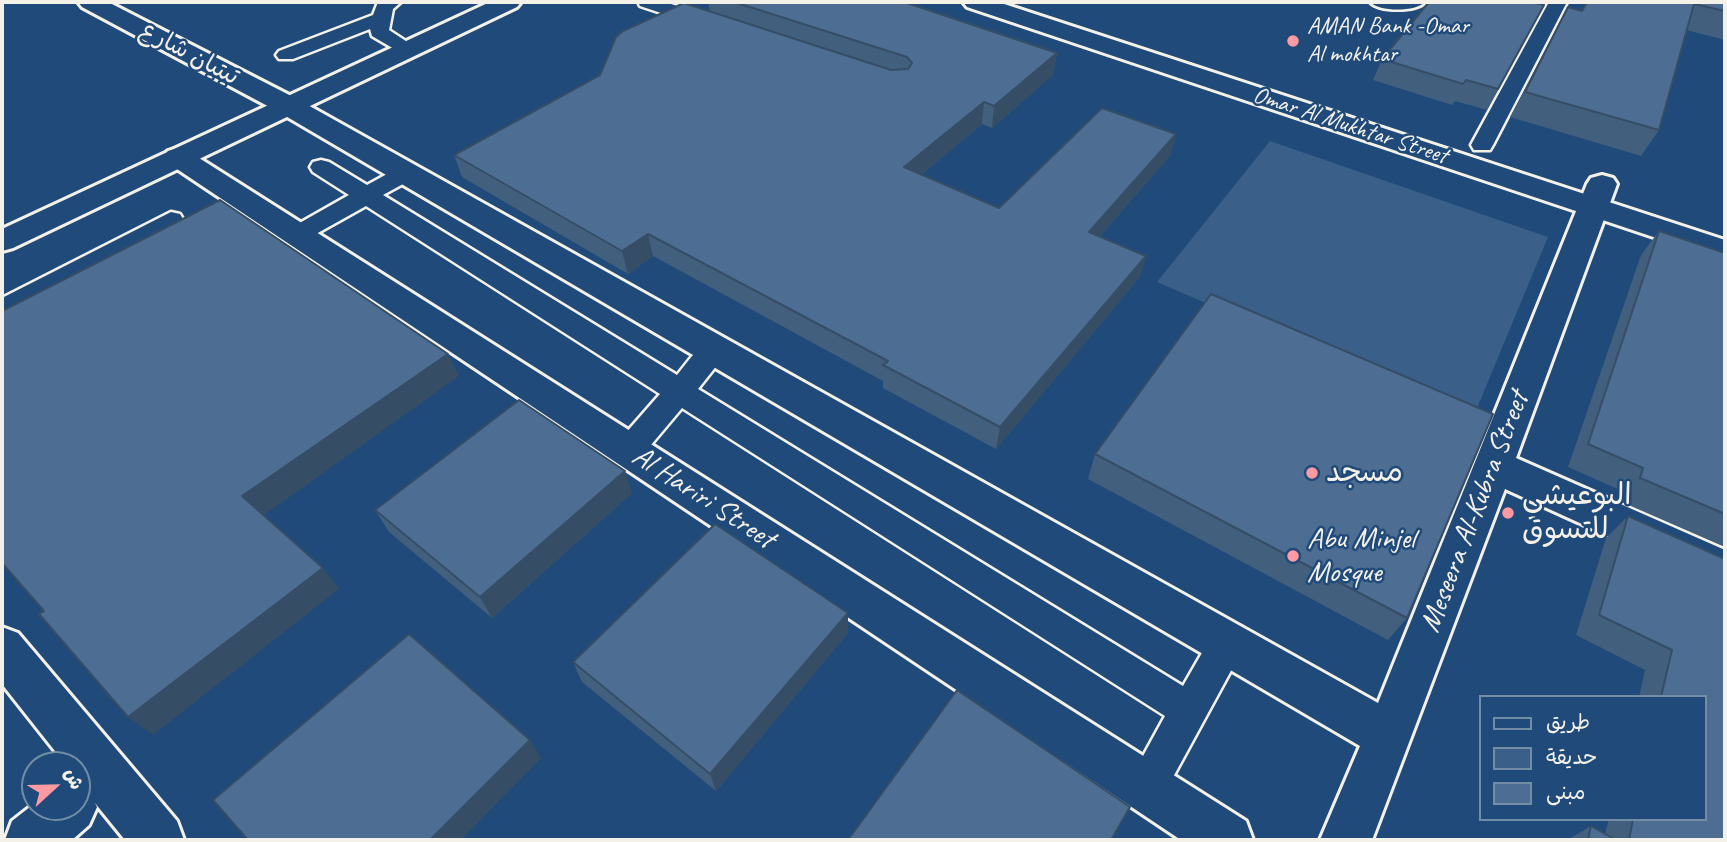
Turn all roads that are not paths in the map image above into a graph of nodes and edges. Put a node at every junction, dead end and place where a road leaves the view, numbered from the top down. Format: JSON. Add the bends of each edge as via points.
{"nodes":[{"id":1,"x":90,"y":2,"type":"edge"},
{"id":2,"x":392,"y":2,"type":"edge"},
{"id":3,"x":509,"y":2,"type":"edge"},
{"id":4,"x":647,"y":2,"type":"edge"},
{"id":5,"x":975,"y":2,"type":"edge"},
{"id":6,"x":1038,"y":2,"type":"edge"},
{"id":7,"x":1379,"y":2,"type":"edge"},
{"id":8,"x":1416,"y":2,"type":"edge"},
{"id":9,"x":1558,"y":2,"type":"edge"},
{"id":10,"x":379,"y":19,"type":"junction"},
{"id":11,"x":726,"y":28,"type":"edge"},
{"id":12,"x":408,"y":49,"type":"junction"},
{"id":13,"x":286,"y":55,"type":"dead end"},
{"id":14,"x":287,"y":105,"type":"junction"},
{"id":15,"x":1482,"y":145,"type":"junction"},
{"id":16,"x":178,"y":157,"type":"junction"},
{"id":17,"x":321,"y":167,"type":"dead end"},
{"id":18,"x":406,"y":173,"type":"junction"},
{"id":19,"x":1597,"y":195,"type":"junction"},
{"id":20,"x":366,"y":196,"type":"junction"},
{"id":21,"x":1700,"y":215,"type":"dead end"},
{"id":22,"x":172,"y":219,"type":"dead end"},
{"id":23,"x":298,"y":234,"type":"junction"},
{"id":24,"x":2,"y":240,"type":"edge"},
{"id":25,"x":1725,"y":251,"type":"edge"},
{"id":26,"x":2,"y":309,"type":"edge"},
{"id":27,"x":715,"y":350,"type":"junction"},
{"id":28,"x":679,"y":392,"type":"junction"},
{"id":29,"x":629,"y":450,"type":"junction"},
{"id":30,"x":1492,"y":465,"type":"junction"},
{"id":31,"x":1725,"y":570,"type":"edge"},
{"id":32,"x":1227,"y":643,"type":"junction"},
{"id":33,"x":2,"y":648,"type":"edge"},
{"id":34,"x":1188,"y":710,"type":"junction"},
{"id":35,"x":1389,"y":736,"type":"junction"},
{"id":36,"x":60,"y":751,"type":"edge"},
{"id":37,"x":1146,"y":787,"type":"junction"},
{"id":38,"x":91,"y":799,"type":"edge"},
{"id":39,"x":54,"y":821,"type":"edge"},
{"id":40,"x":31,"y":840,"type":"edge"},
{"id":41,"x":158,"y":840,"type":"edge"},
{"id":42,"x":1227,"y":840,"type":"edge"},
{"id":43,"x":1346,"y":840,"type":"edge"}],
"edges":[{"from":1,"to":14,"type":"street","name":"تيتيان شارع"},
{"from":2,"to":10,"type":"lane","via":[[384,6]]},
{"from":3,"to":12,"type":"street"},
{"from":4,"to":11,"type":"lane"},
{"from":5,"to":19,"type":"street","name":"Omar Al Mukhtar Street"},
{"from":6,"to":15,"type":"street","name":"Omar Al Mukhtar Street"},
{"from":7,"to":8,"type":"lane"},
{"from":9,"to":15,"type":"lane"},
{"from":10,"to":12,"type":"lane","via":[[379,32]]},
{"from":10,"to":13,"type":"lane"},
{"from":12,"to":14,"type":"street"},
{"from":14,"to":16,"type":"street"},
{"from":14,"to":18,"type":"street","name":"تيتيان شارع"},
{"from":15,"to":19,"type":"street","name":"Omar Al Mukhtar Street"},
{"from":16,"to":23,"type":"street","name":"Al Hariri Street"},
{"from":16,"to":24,"type":"street"},
{"from":17,"to":20,"type":"lane"},
{"from":18,"to":20,"type":"lane"},
{"from":18,"to":27,"type":"street","name":"تيتيان شارع"},
{"from":19,"to":21,"type":"street","name":"Omar Al Mukhtar Street"},
{"from":19,"to":25,"type":"street","name":"Omar Al Mukhtar Street"},
{"from":19,"to":30,"type":"street","name":"Meseera Al-Kubra Street"},
{"from":20,"to":23,"type":"lane"},
{"from":20,"to":28,"type":"lane"},
{"from":22,"to":26,"type":"lane"},
{"from":23,"to":29,"type":"street","name":"Al Hariri Street"},
{"from":27,"to":28,"type":"lane"},
{"from":27,"to":32,"type":"street","name":"تيتيان شارع"},
{"from":28,"to":29,"type":"lane"},
{"from":28,"to":34,"type":"lane"},
{"from":29,"to":37,"type":"street","name":"Al Hariri Street"},
{"from":30,"to":31,"type":"street"},
{"from":30,"to":35,"type":"street","name":"Meseera Al-Kubra Street"},
{"from":32,"to":34,"type":"lane"},
{"from":32,"to":35,"type":"street","name":"تيتيان شارع"},
{"from":33,"to":36,"type":"street"},
{"from":34,"to":37,"type":"lane"},
{"from":35,"to":43,"type":"street","name":"Meseera Al-Kubra Street"},
{"from":37,"to":42,"type":"street","name":"Al Hariri Street"},
{"from":38,"to":41,"type":"street"},
{"from":39,"to":40,"type":"street"}]}
